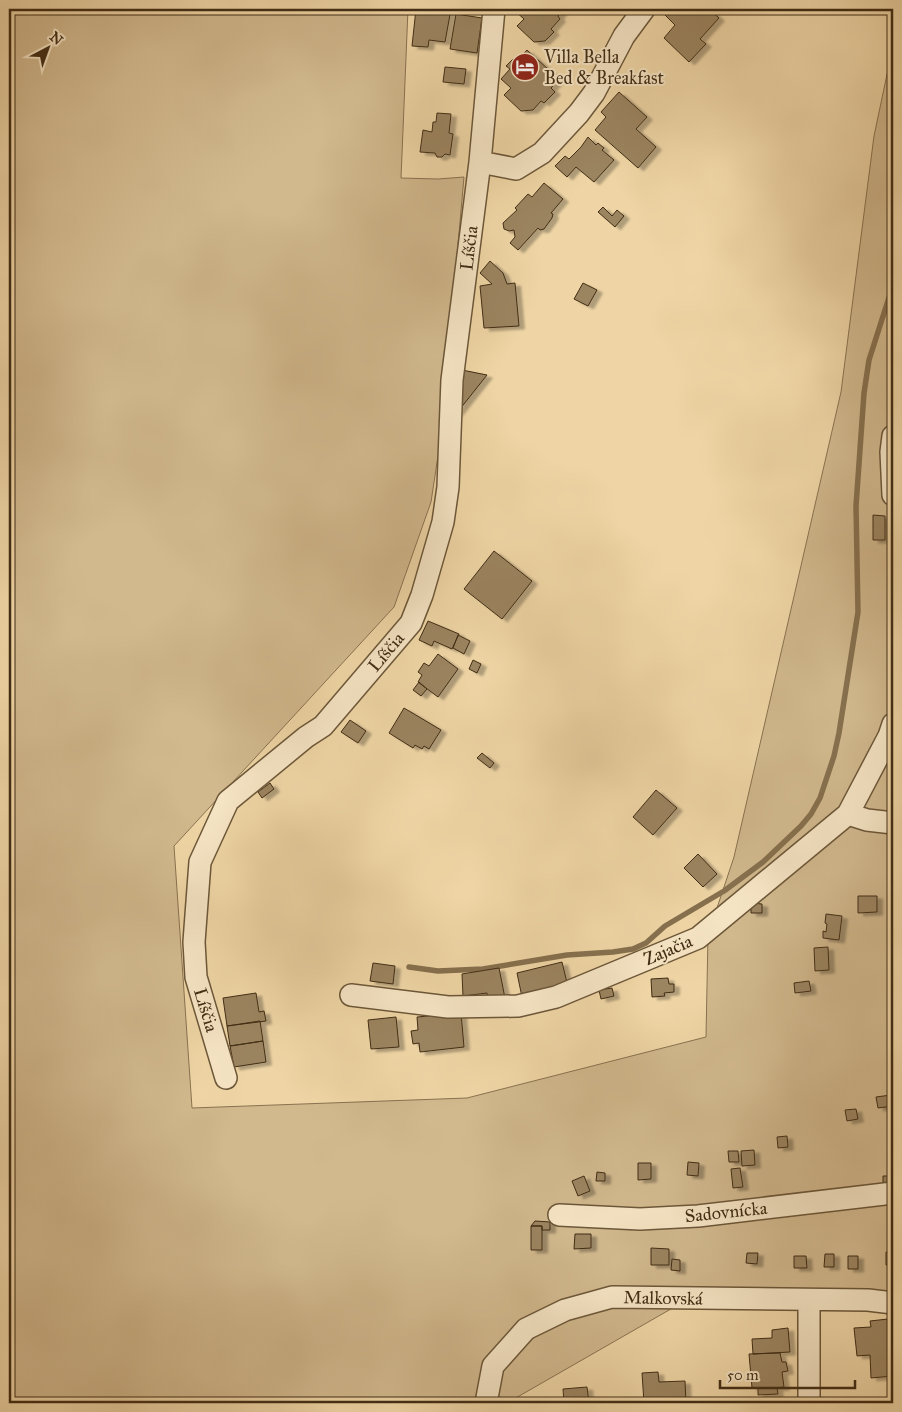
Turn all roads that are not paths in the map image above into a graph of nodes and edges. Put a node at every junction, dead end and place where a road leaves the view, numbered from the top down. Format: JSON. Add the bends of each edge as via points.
{"nodes":[{"id":1,"x":494,"y":9,"type":"edge"},
{"id":2,"x":644,"y":9,"type":"edge"},
{"id":3,"x":480,"y":162,"type":"junction"},
{"id":4,"x":893,"y":436,"type":"edge"},
{"id":5,"x":893,"y":496,"type":"edge"},
{"id":6,"x":893,"y":724,"type":"edge"},
{"id":7,"x":848,"y":814,"type":"junction"},
{"id":8,"x":893,"y":823,"type":"edge"},
{"id":9,"x":352,"y":995,"type":"dead end"},
{"id":10,"x":226,"y":1078,"type":"dead end"},
{"id":11,"x":893,"y":1193,"type":"edge"},
{"id":12,"x":559,"y":1215,"type":"dead end"},
{"id":13,"x":810,"y":1300,"type":"junction"},
{"id":14,"x":893,"y":1303,"type":"edge"},
{"id":15,"x":486,"y":1403,"type":"edge"},
{"id":16,"x":809,"y":1403,"type":"edge"}],
"edges":[{"from":1,"to":3,"type":"street","name":"Líščia"},
{"from":2,"to":3,"type":"street","via":[[624,36],[594,93],[542,153],[516,169]]},
{"from":3,"to":10,"type":"street","name":"Líščia","via":[[452,380],[448,487],[443,522],[422,595],[411,622],[323,726],[228,801],[200,862],[194,942],[196,976]]},
{"from":4,"to":5,"type":"street"},
{"from":6,"to":7,"type":"street","name":"Zajačia"},
{"from":7,"to":8,"type":"street"},
{"from":7,"to":9,"type":"street","name":"Zajačia","via":[[698,938],[556,997],[518,1006],[448,1006]]},
{"from":11,"to":12,"type":"street","name":"Sadovnícka","via":[[698,1216],[640,1219]]},
{"from":13,"to":14,"type":"street","name":"Malkovská"},
{"from":13,"to":15,"type":"street","name":"Malkovská","via":[[612,1297],[565,1310],[526,1328],[493,1366]]},
{"from":13,"to":16,"type":"street"}]}
